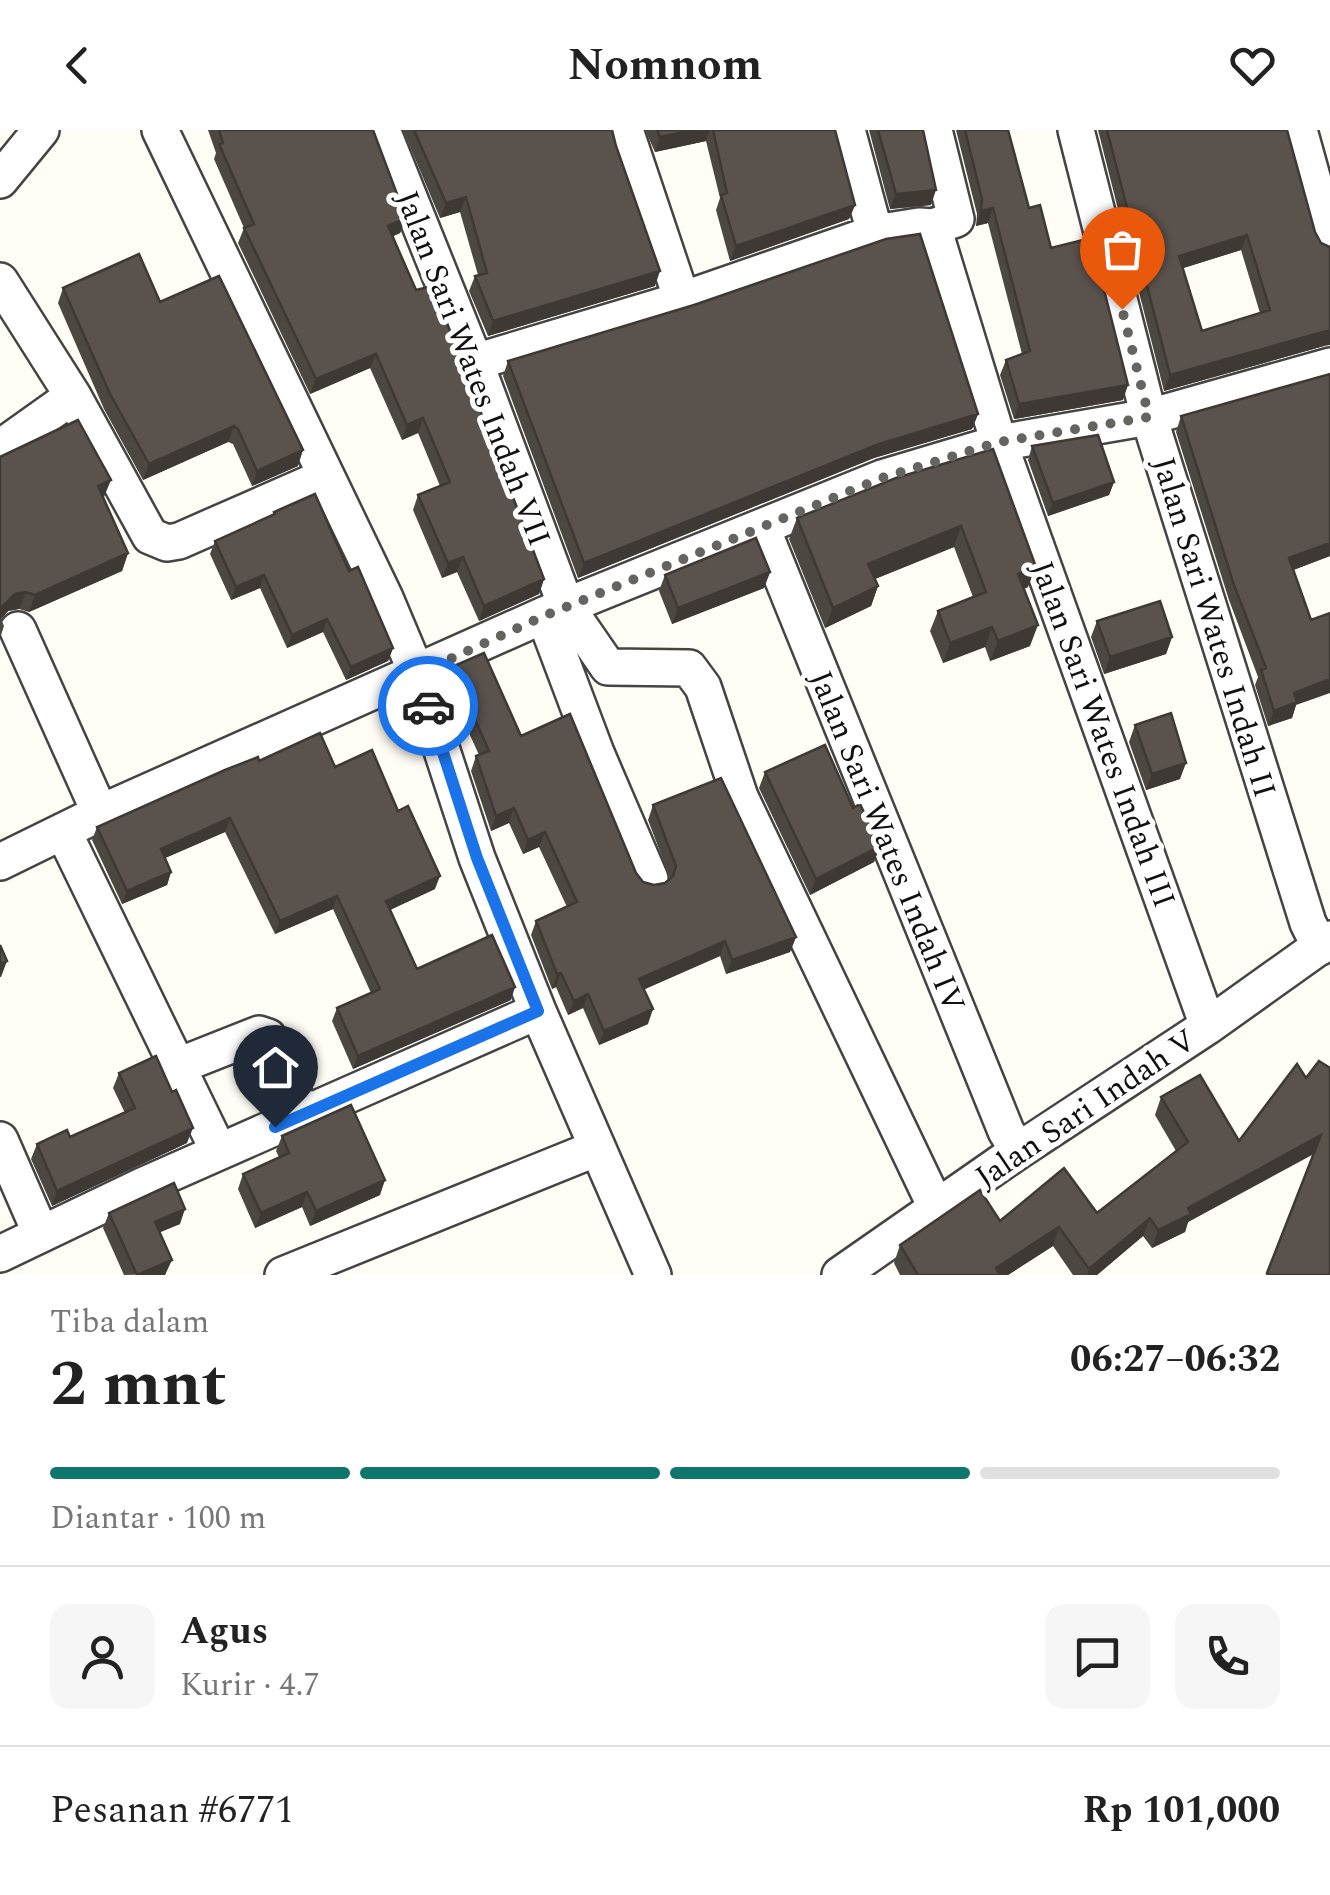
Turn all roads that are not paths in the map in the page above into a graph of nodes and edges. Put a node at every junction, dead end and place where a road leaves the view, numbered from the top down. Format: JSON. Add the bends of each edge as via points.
{"nodes":[{"id":1,"x":42,"y":130,"type":"edge"},
{"id":2,"x":160,"y":130,"type":"edge"},
{"id":3,"x":382,"y":130,"type":"edge"},
{"id":4,"x":626,"y":130,"type":"edge"},
{"id":5,"x":847,"y":130,"type":"edge"},
{"id":6,"x":934,"y":130,"type":"edge"},
{"id":7,"x":1076,"y":130,"type":"edge"},
{"id":8,"x":1299,"y":130,"type":"edge"},
{"id":9,"x":0,"y":180,"type":"edge"},
{"id":10,"x":933,"y":227,"type":"junction"},
{"id":11,"x":875,"y":233,"type":"junction"},
{"id":12,"x":1330,"y":242,"type":"edge"},
{"id":13,"x":0,"y":281,"type":"edge"},
{"id":14,"x":682,"y":300,"type":"junction"},
{"id":15,"x":474,"y":362,"type":"junction"},
{"id":16,"x":1330,"y":366,"type":"edge"},
{"id":17,"x":73,"y":396,"type":"junction"},
{"id":18,"x":1149,"y":417,"type":"junction"},
{"id":19,"x":999,"y":442,"type":"junction"},
{"id":20,"x":0,"y":448,"type":"edge"},
{"id":21,"x":325,"y":477,"type":"junction"},
{"id":22,"x":762,"y":528,"type":"junction"},
{"id":23,"x":555,"y":611,"type":"junction"},
{"id":24,"x":18,"y":630,"type":"dead end"},
{"id":25,"x":417,"y":674,"type":"junction"},
{"id":26,"x":100,"y":813,"type":"junction"},
{"id":27,"x":63,"y":831,"type":"junction"},
{"id":28,"x":0,"y":862,"type":"edge"},
{"id":29,"x":650,"y":878,"type":"dead end"},
{"id":30,"x":1325,"y":943,"type":"edge"},
{"id":31,"x":538,"y":1011,"type":"junction"},
{"id":32,"x":1208,"y":1026,"type":"junction"},
{"id":33,"x":178,"y":1066,"type":"junction"},
{"id":34,"x":303,"y":1115,"type":"junction"},
{"id":35,"x":0,"y":1140,"type":"edge"},
{"id":36,"x":597,"y":1148,"type":"junction"},
{"id":37,"x":1018,"y":1151,"type":"junction"},
{"id":38,"x":219,"y":1152,"type":"junction"},
{"id":39,"x":936,"y":1207,"type":"junction"},
{"id":40,"x":41,"y":1234,"type":"junction"},
{"id":41,"x":0,"y":1254,"type":"edge"},
{"id":42,"x":876,"y":1265,"type":"edge"},
{"id":43,"x":283,"y":1275,"type":"edge"},
{"id":44,"x":653,"y":1275,"type":"edge"},
{"id":45,"x":840,"y":1275,"type":"edge"}],
"edges":[{"from":1,"to":9,"type":"street"},
{"from":2,"to":21,"type":"street"},
{"from":3,"to":15,"type":"street","name":"Jalan Sari Wates Indah VII"},
{"from":4,"to":14,"type":"street"},
{"from":5,"to":11,"type":"street"},
{"from":6,"to":10,"type":"street","via":[[956,219]]},
{"from":7,"to":18,"type":"street","name":"Jalan Sari Wates Indah II"},
{"from":8,"to":12,"type":"street"},
{"from":10,"to":11,"type":"street"},
{"from":10,"to":19,"type":"street","name":"Jalan Sari Wates Indah III"},
{"from":11,"to":14,"type":"street"},
{"from":13,"to":17,"type":"street"},
{"from":14,"to":15,"type":"street"},
{"from":15,"to":23,"type":"street","name":"Jalan Sari Wates Indah VII"},
{"from":16,"to":18,"type":"street"},
{"from":17,"to":20,"type":"street"},
{"from":17,"to":21,"type":"street","via":[[142,525],[158,541],[179,541]]},
{"from":18,"to":19,"type":"street"},
{"from":18,"to":30,"type":"street","name":"Jalan Sari Wates Indah II","via":[[1302,904]]},
{"from":19,"to":22,"type":"street","via":[[882,478]]},
{"from":19,"to":32,"type":"street","name":"Jalan Sari Wates Indah III"},
{"from":21,"to":25,"type":"street"},
{"from":22,"to":23,"type":"street"},
{"from":22,"to":37,"type":"street","name":"Jalan Sari Wates Indah IV"},
{"from":23,"to":25,"type":"street"},
{"from":23,"to":29,"type":"street","via":[[596,753]]},
{"from":23,"to":39,"type":"street","via":[[608,667],[688,668],[703,686],[740,797]]},
{"from":24,"to":26,"type":"street"},
{"from":25,"to":26,"type":"street"},
{"from":25,"to":31,"type":"street","via":[[477,858]]},
{"from":26,"to":27,"type":"street"},
{"from":27,"to":28,"type":"street"},
{"from":27,"to":33,"type":"street"},
{"from":30,"to":32,"type":"street","name":"Jalan Sari Indah V"},
{"from":31,"to":34,"type":"street"},
{"from":31,"to":36,"type":"street"},
{"from":32,"to":37,"type":"street","name":"Jalan Sari Indah V"},
{"from":33,"to":34,"type":"street","via":[[259,1034],[268,1037]]},
{"from":33,"to":38,"type":"street"},
{"from":34,"to":38,"type":"street"},
{"from":35,"to":40,"type":"street"},
{"from":36,"to":43,"type":"street"},
{"from":36,"to":44,"type":"street"},
{"from":37,"to":39,"type":"street","name":"Jalan Sari Indah V"},
{"from":38,"to":40,"type":"street"},
{"from":39,"to":42,"type":"street","name":"Jalan Sari Indah V"},
{"from":40,"to":41,"type":"street"},
{"from":42,"to":45,"type":"street","name":"Jalan Sari Indah V"}]}
